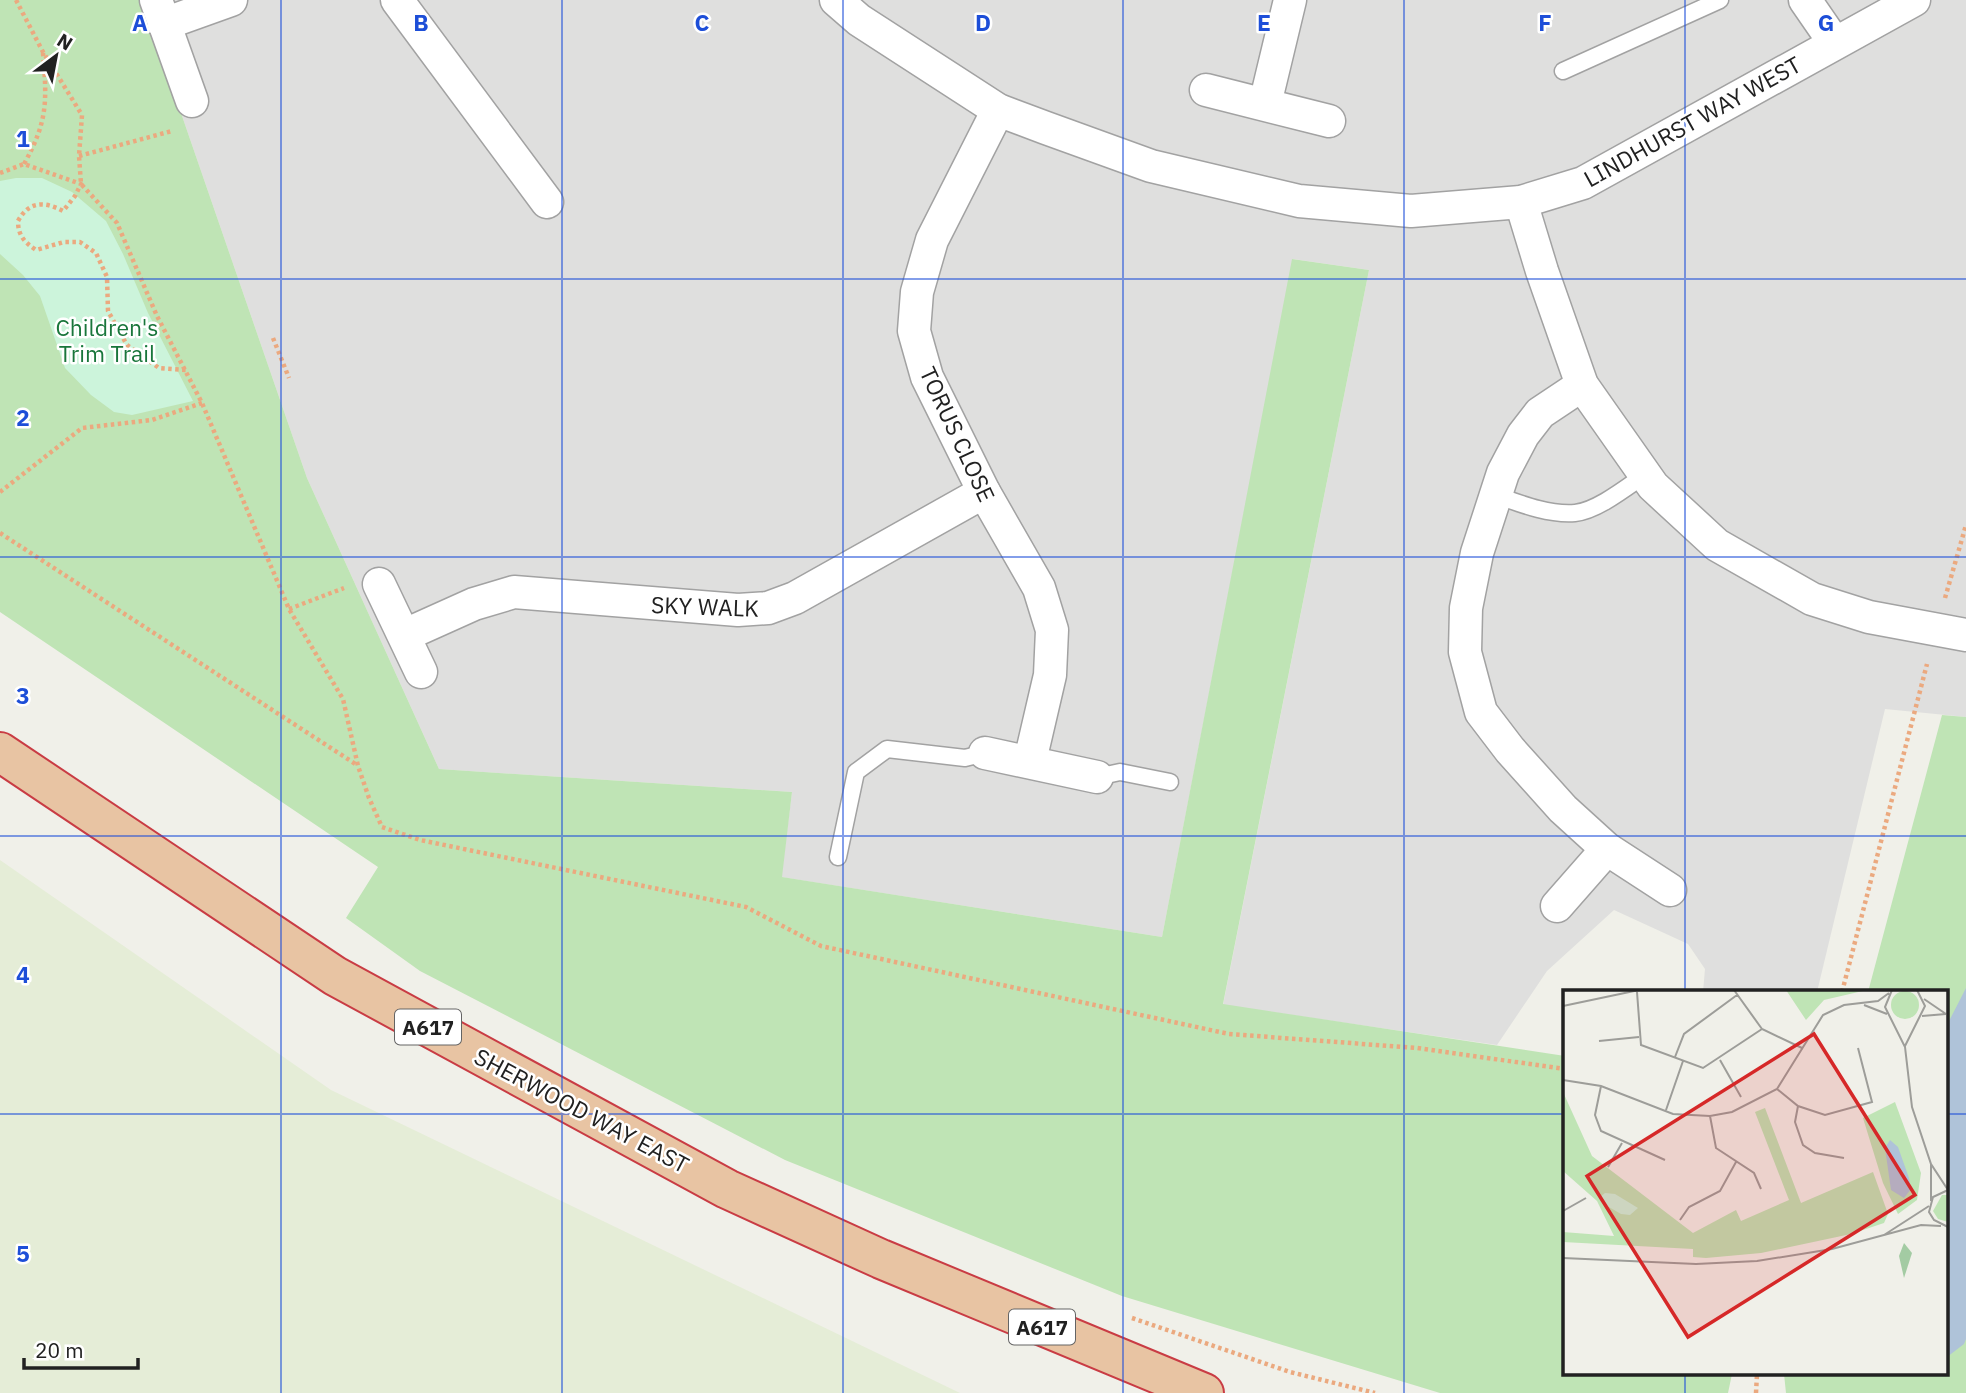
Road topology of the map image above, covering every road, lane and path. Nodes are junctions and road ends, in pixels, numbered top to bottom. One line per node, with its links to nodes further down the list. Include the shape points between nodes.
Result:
1 (16, 0): 11 (path)
2 (232, 0): 9 (street)
3 (397, 0): 22 (street)
4 (836, 0): 15 (street, LINDHURST WAY WEST, via 859,20)
5 (1290, 0): 14 (street)
6 (1720, 0): 12 (lane)
7 (1805, 0): 10 (street)
8 (1914, 0): 10 (street, LINDHURST WAY WEST)
9 (160, 12): 16 (street)
10 (1834, 42): 23 (street, LINDHURST WAY WEST, via 1583,183)
11 (43, 52): 18 (path, via 82,115); 19 (path, via 47,98 38,138)
12 (1563, 71)
13 (1206, 90): 14 (street)
14 (1265, 104): 17 (street)
15 (998, 110): 23 (street, LINDHURST WAY WEST, via 1151,166 1299,201 1411,211); 31 (street, TORUS CLOSE, via 932,240 917,292 915,331 927,377)
16 (188, 114): 18 (path)
17 (1329, 121)
18 (79, 156): 21 (path)
19 (24, 164): 20 (path); 21 (path)
20 (0, 173)
21 (81, 184): 25 (path, via 117,223); 25 (path, via 63,211 41,203 31,205 18,221 18,231 36,250 80,242 96,253 107,277 108,311 127,345 159,368)
22 (547, 202)
23 (1521, 202): 27 (street)
24 (273, 338): 26 (path)
25 (186, 370): 28 (path)
26 (289, 378)
27 (1582, 385): 29 (street); 32 (street, via 1540,413 1523,435)
28 (202, 403): 30 (path, via 152,420 82,428); 36 (path)
29 (1646, 474): 32 (lane, via 1602,503 1576,513 1537,510); 37 (street, via 1653,486 1717,545 1812,599 1869,617)
30 (0, 492)
31 (984, 492): 38 (street, SKY WALK, via 795,598 768,608 738,610 514,592 474,604); 42 (street, TORUS CLOSE, via 1039,588 1052,630 1050,675)
32 (1496, 495): 46 (street, via 1466,608 1465,652 1481,712 1554,799)
33 (1966, 525): 37 (path)
34 (0, 533): 43 (path)
35 (365, 585): 36 (path); 38 (street)
36 (289, 608): 43 (path, via 343,699)
37 (1951, 632): 50 (path)
38 (405, 635): 39 (street)
39 (421, 671)
40 (0, 752): 53 (highway, SHERWOOD WAY EAST / A617, via 335,976 715,1182 881,1259)
41 (985, 753): 42 (street); 47 (lane, via 965,758 887,749 856,772)
42 (1030, 761): 44 (street)
43 (358, 766): 51 (path, via 382,827 421,840 746,907 821,946 1229,1034 1417,1048)
44 (1097, 777): 45 (lane, via 1119,772)
45 (1170, 782)
46 (1607, 849): 48 (street); 49 (street)
47 (838, 857)
48 (1670, 890)
49 (1557, 906)
50 (1843, 990)
51 (1563, 1069)
52 (1128, 1317): 54 (path, via 1290,1372)
53 (1204, 1393)
54 (1375, 1393)

